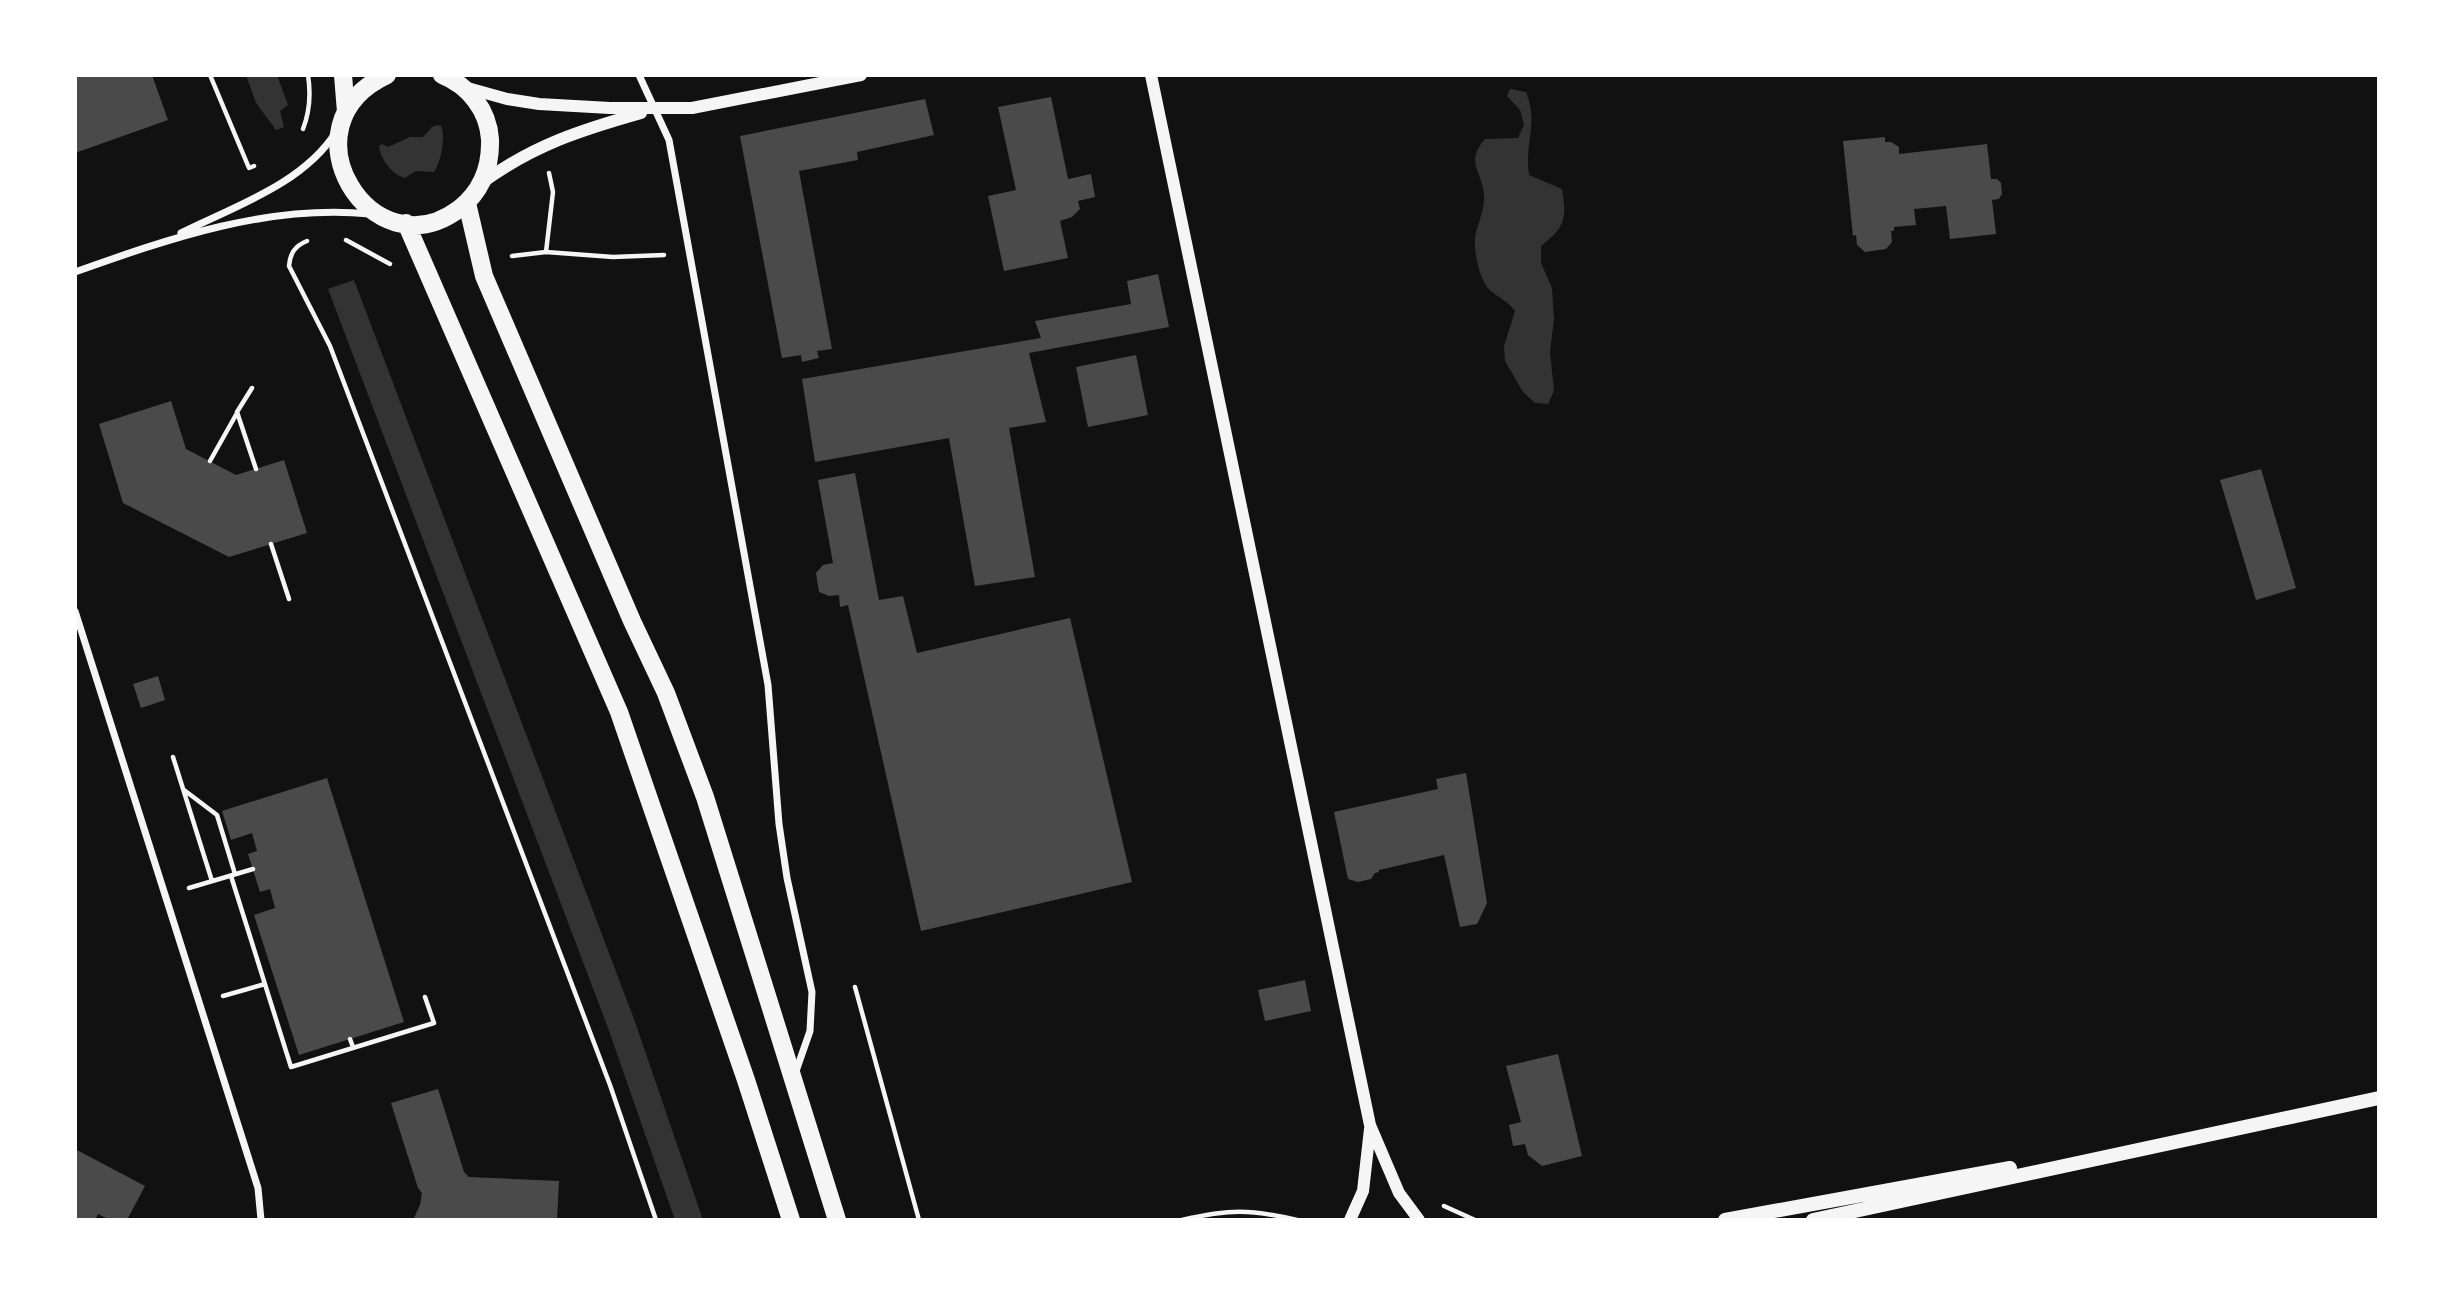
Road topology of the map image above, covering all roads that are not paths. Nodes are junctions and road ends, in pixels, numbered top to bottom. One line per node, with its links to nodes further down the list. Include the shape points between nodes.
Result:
1 (343, 75): 9 (main road)
2 (387, 75): 9 (main road, via 357,96)
3 (442, 75): 7 (main road)
4 (639, 75): 8 (street)
5 (861, 75): 8 (street, via 711,105)
6 (1152, 75): 20 (street)
7 (462, 86): 8 (street, via 539,104); 10 (main road, via 478,103 489,128 491,155)
8 (655, 109): 10 (street, via 544,144); 17 (street, via 669,140 768,685 786,878 812,992 810,1031)
9 (345, 116): 12 (main road, via 338,153 343,173 355,195); 14 (street, via 325,149 293,177)
10 (483, 181): 11 (main road)
11 (467, 203): 13 (main road, via 436,220); 17 (main road, via 484,276 666,693 705,797)
12 (379, 215): 13 (main road); 14 (street, via 306,212)
13 (406, 223): 22 (main road, via 619,712)
14 (168, 239): 15 (street)
15 (75, 272)
16 (75, 611): 21 (street, via 257,1188)
17 (793, 1079): 23 (main road)
18 (2379, 1098): 19 (main road)
19 (2290, 1116): 26 (main road); 27 (main road)
20 (1370, 1125): 24 (street, via 1366,1178); 25 (street, via 1399,1193)
21 (261, 1220)
22 (791, 1220)
23 (837, 1220)
24 (1350, 1220)
25 (1419, 1220)
26 (1725, 1220)
27 (1813, 1220)

